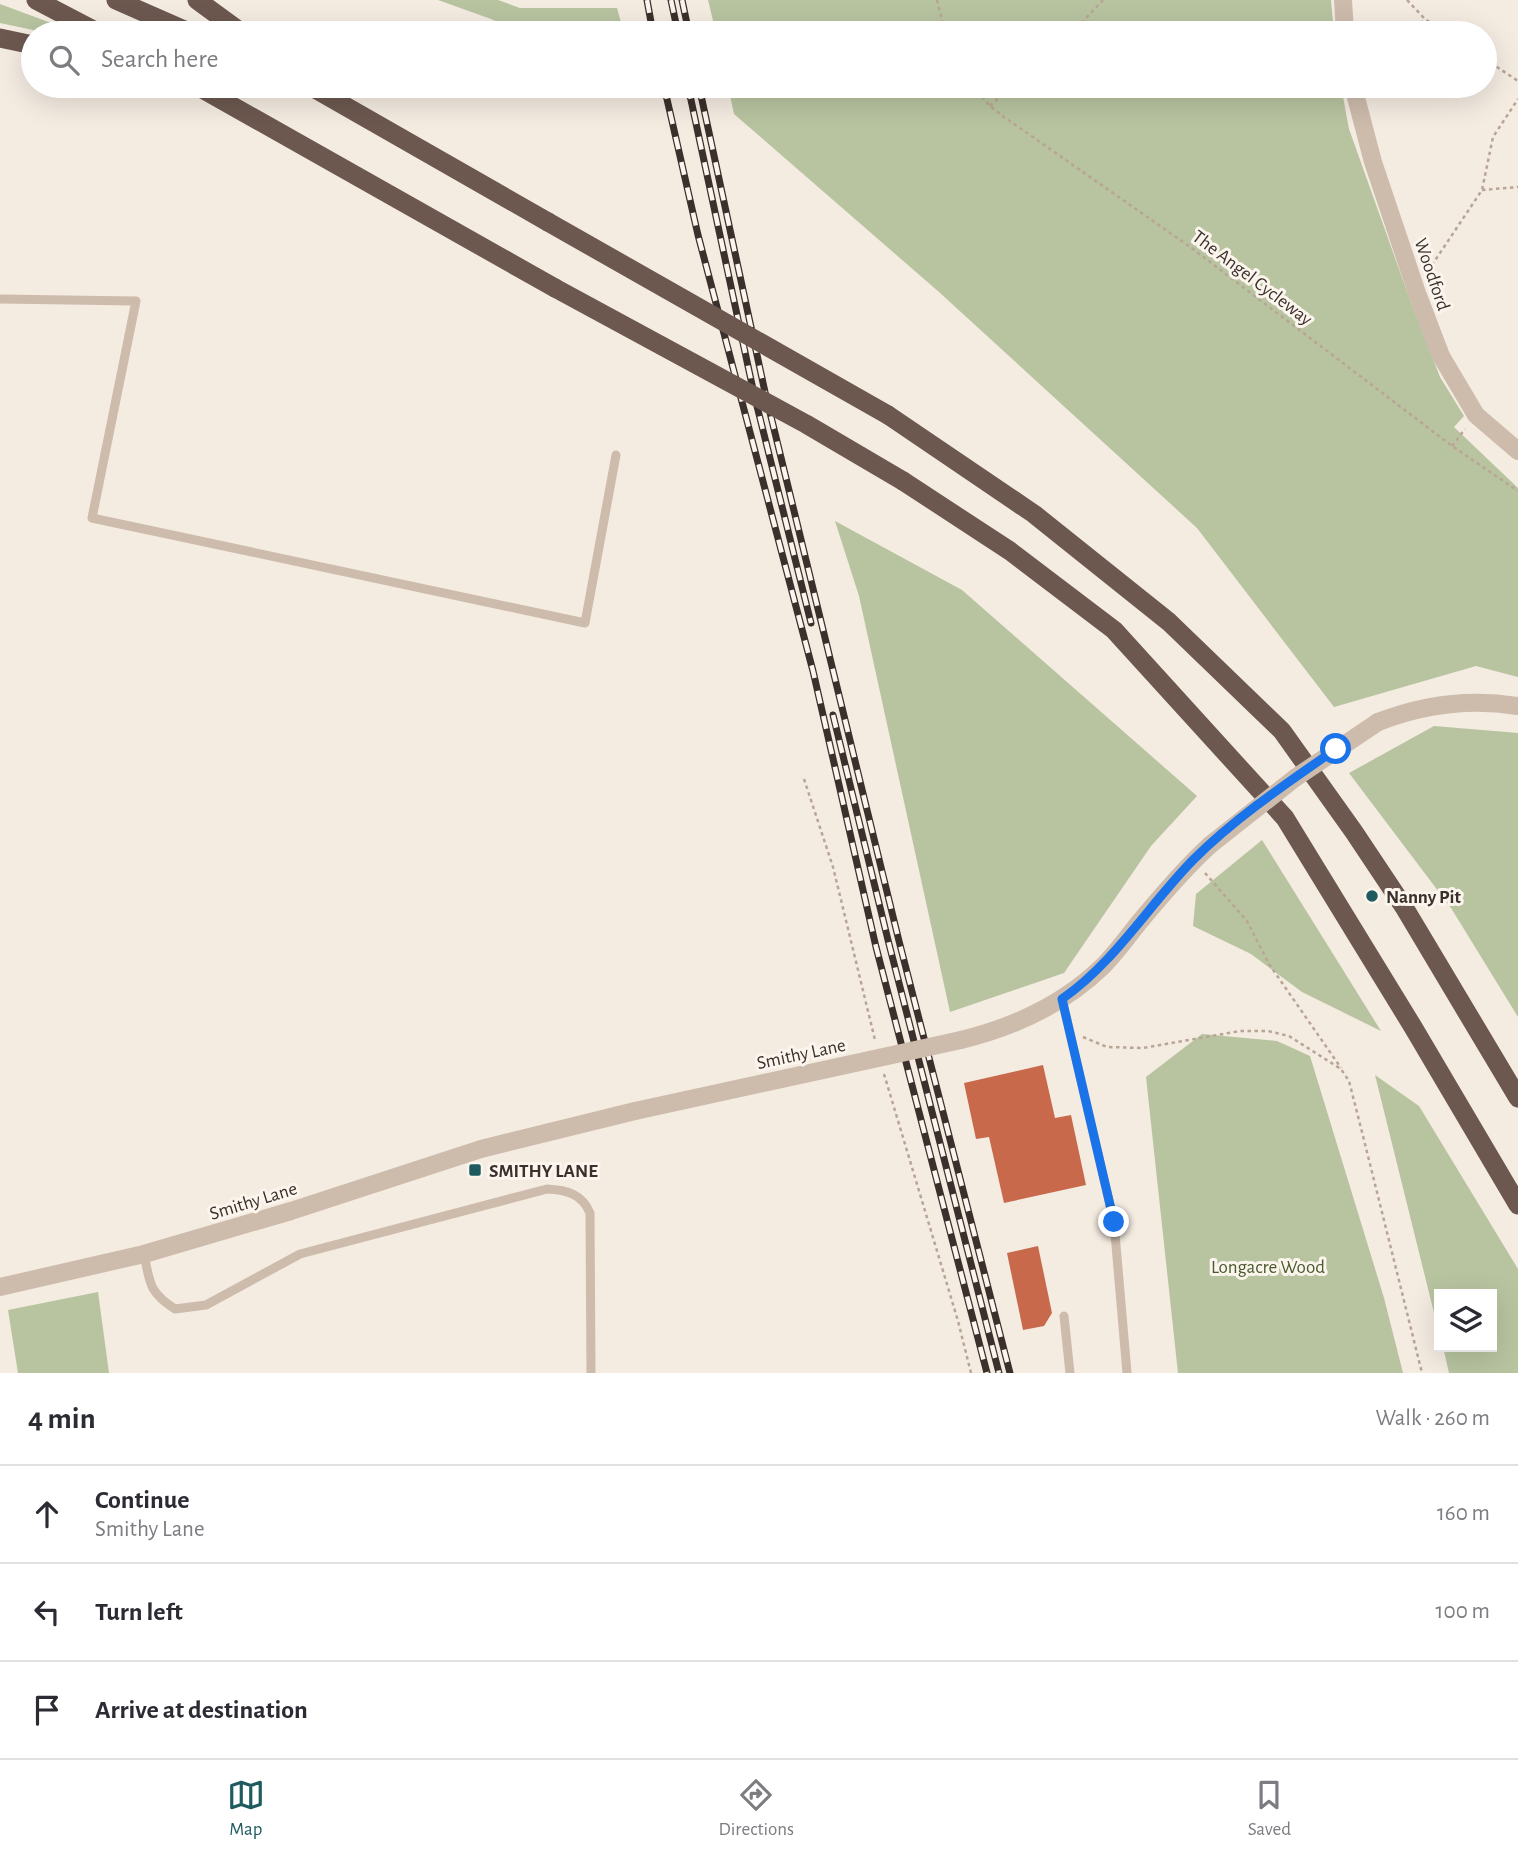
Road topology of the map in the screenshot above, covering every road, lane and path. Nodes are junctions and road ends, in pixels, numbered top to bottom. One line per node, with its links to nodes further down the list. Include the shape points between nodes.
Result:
1 (36, 0): 9 (highway)
2 (116, 0): 10 (highway)
3 (197, 0): 11 (highway)
4 (937, 0): 12 (path)
5 (1103, 0): 13 (path)
6 (1343, 0): 14 (street)
7 (1407, 0): 8 (path)
8 (1425, 19): 15 (path)
9 (76, 21)
10 (164, 21)
11 (226, 21)
12 (942, 21)
13 (1083, 21)
14 (1344, 21)
15 (1428, 21)
16 (0, 37): 17 (highway)
17 (21, 42)
18 (1497, 68): 19 (path)
19 (1518, 81)
20 (218, 98): 45 (highway, bridge, via 903,481 1010,551 1114,631 1285,818)
21 (332, 98): 44 (highway, bridge, via 888,415 1034,514 1159,614 1282,731 1404,907)
22 (983, 98): 26 (path, The Angel Cycleway)
23 (999, 98): 26 (path)
24 (1356, 98): 29 (street, Woodford)
25 (1518, 99): 28 (path, via 1493,137)
26 (990, 106): 32 (path, The Angel Cycleway, via 1189,246)
27 (1518, 187): 28 (path)
28 (1482, 190): 29 (path)
29 (1416, 289): 31 (street, Woodford, via 1441,356)
30 (0, 299): 34 (lane, via 136,301 92,518 585,623)
31 (1476, 415): 32 (path); 33 (street, Woodford)
32 (1452, 446): 35 (path, The Angel Cycleway)
33 (1518, 451)
34 (616, 455)
35 (1518, 491)
36 (1518, 706): 38 (street, Smithy Lane, bridge, via 1439,704 1378,722 1295,778)
37 (804, 779): 41 (path, via 834,867)
38 (1193, 860): 39 (street, Smithy Lane, via 1105,964); 42 (path, via 1247,920 1269,964)
39 (1062, 999): 40 (lane); 46 (street, Smithy Lane, bridge, via 1012,1025 961,1040 481,1149)
40 (1070, 1032): 42 (path, via 1107,1047 1143,1048 1240,1031 1268,1031 1289,1036); 52 (lane, via 1114,1222)
41 (878, 1050)
42 (1341, 1069): 53 (path, via 1349,1081)
43 (885, 1074): 50 (path)
44 (1518, 1098)
45 (1518, 1205)
46 (144, 1254): 47 (street, Smithy Lane); 49 (lane, via 150,1286 157,1297 175,1309 206,1305 300,1254 547,1189 563,1190 575,1194 590,1213)
47 (0, 1287)
48 (1064, 1316): 51 (lane)
49 (591, 1373)
50 (971, 1373)
51 (1070, 1373)
52 (1127, 1373)
53 (1422, 1373)

